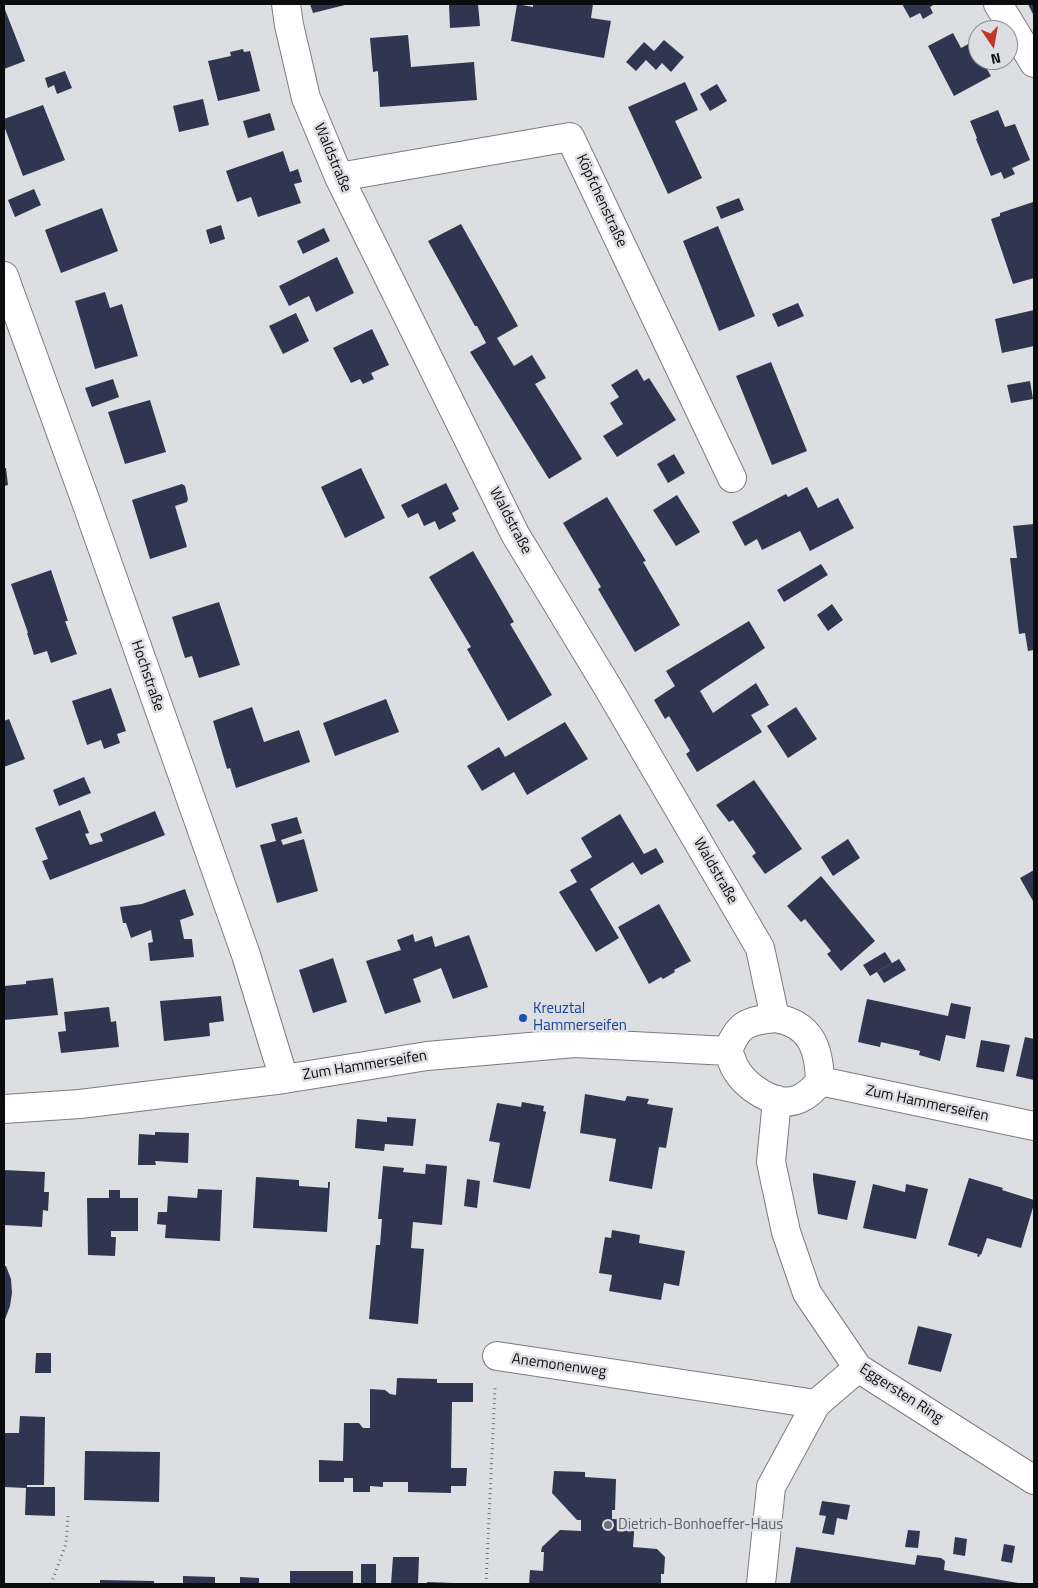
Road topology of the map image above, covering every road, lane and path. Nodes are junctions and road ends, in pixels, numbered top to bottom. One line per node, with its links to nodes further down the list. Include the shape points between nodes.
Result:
1 (286, 4): 4 (street, Waldstraße, via 306,98)
2 (998, 4): 3 (street)
3 (1034, 63)
4 (339, 177): 6 (street, Köpfchenstraße, via 570,137); 7 (street, Waldstraße, via 515,534 760,948)
5 (4, 276): 9 (street, Hochstraße, via 246,955)
6 (732, 478)
7 (775, 1018): 8 (street, via 757,1020 740,1028); 10 (street, via 789,1021 807,1034 815,1046 820,1064)
8 (728, 1051): 9 (street, Zum Hammerseifen, via 576,1043 427,1056); 11 (street, via 734,1067 746,1082)
9 (284, 1079): 12 (street, Zum Hammerseifen, via 80,1104)
10 (820, 1081): 11 (street, via 799,1099); 13 (street, Zum Hammerseifen)
11 (777, 1100): 15 (street, Eggersten Ring, via 771,1162 786,1232 807,1293)
12 (4, 1109)
13 (1034, 1126)
14 (497, 1356): 16 (street, Anemonenweg); 20 (path, Anemonenweg)
15 (858, 1368): 16 (street); 17 (street, Eggersten Ring)
16 (816, 1404): 21 (street, via 770,1487)
17 (1034, 1480)
18 (68, 1516): 19 (path, via 66,1544)
19 (51, 1584)
20 (486, 1584)
21 (760, 1584)

